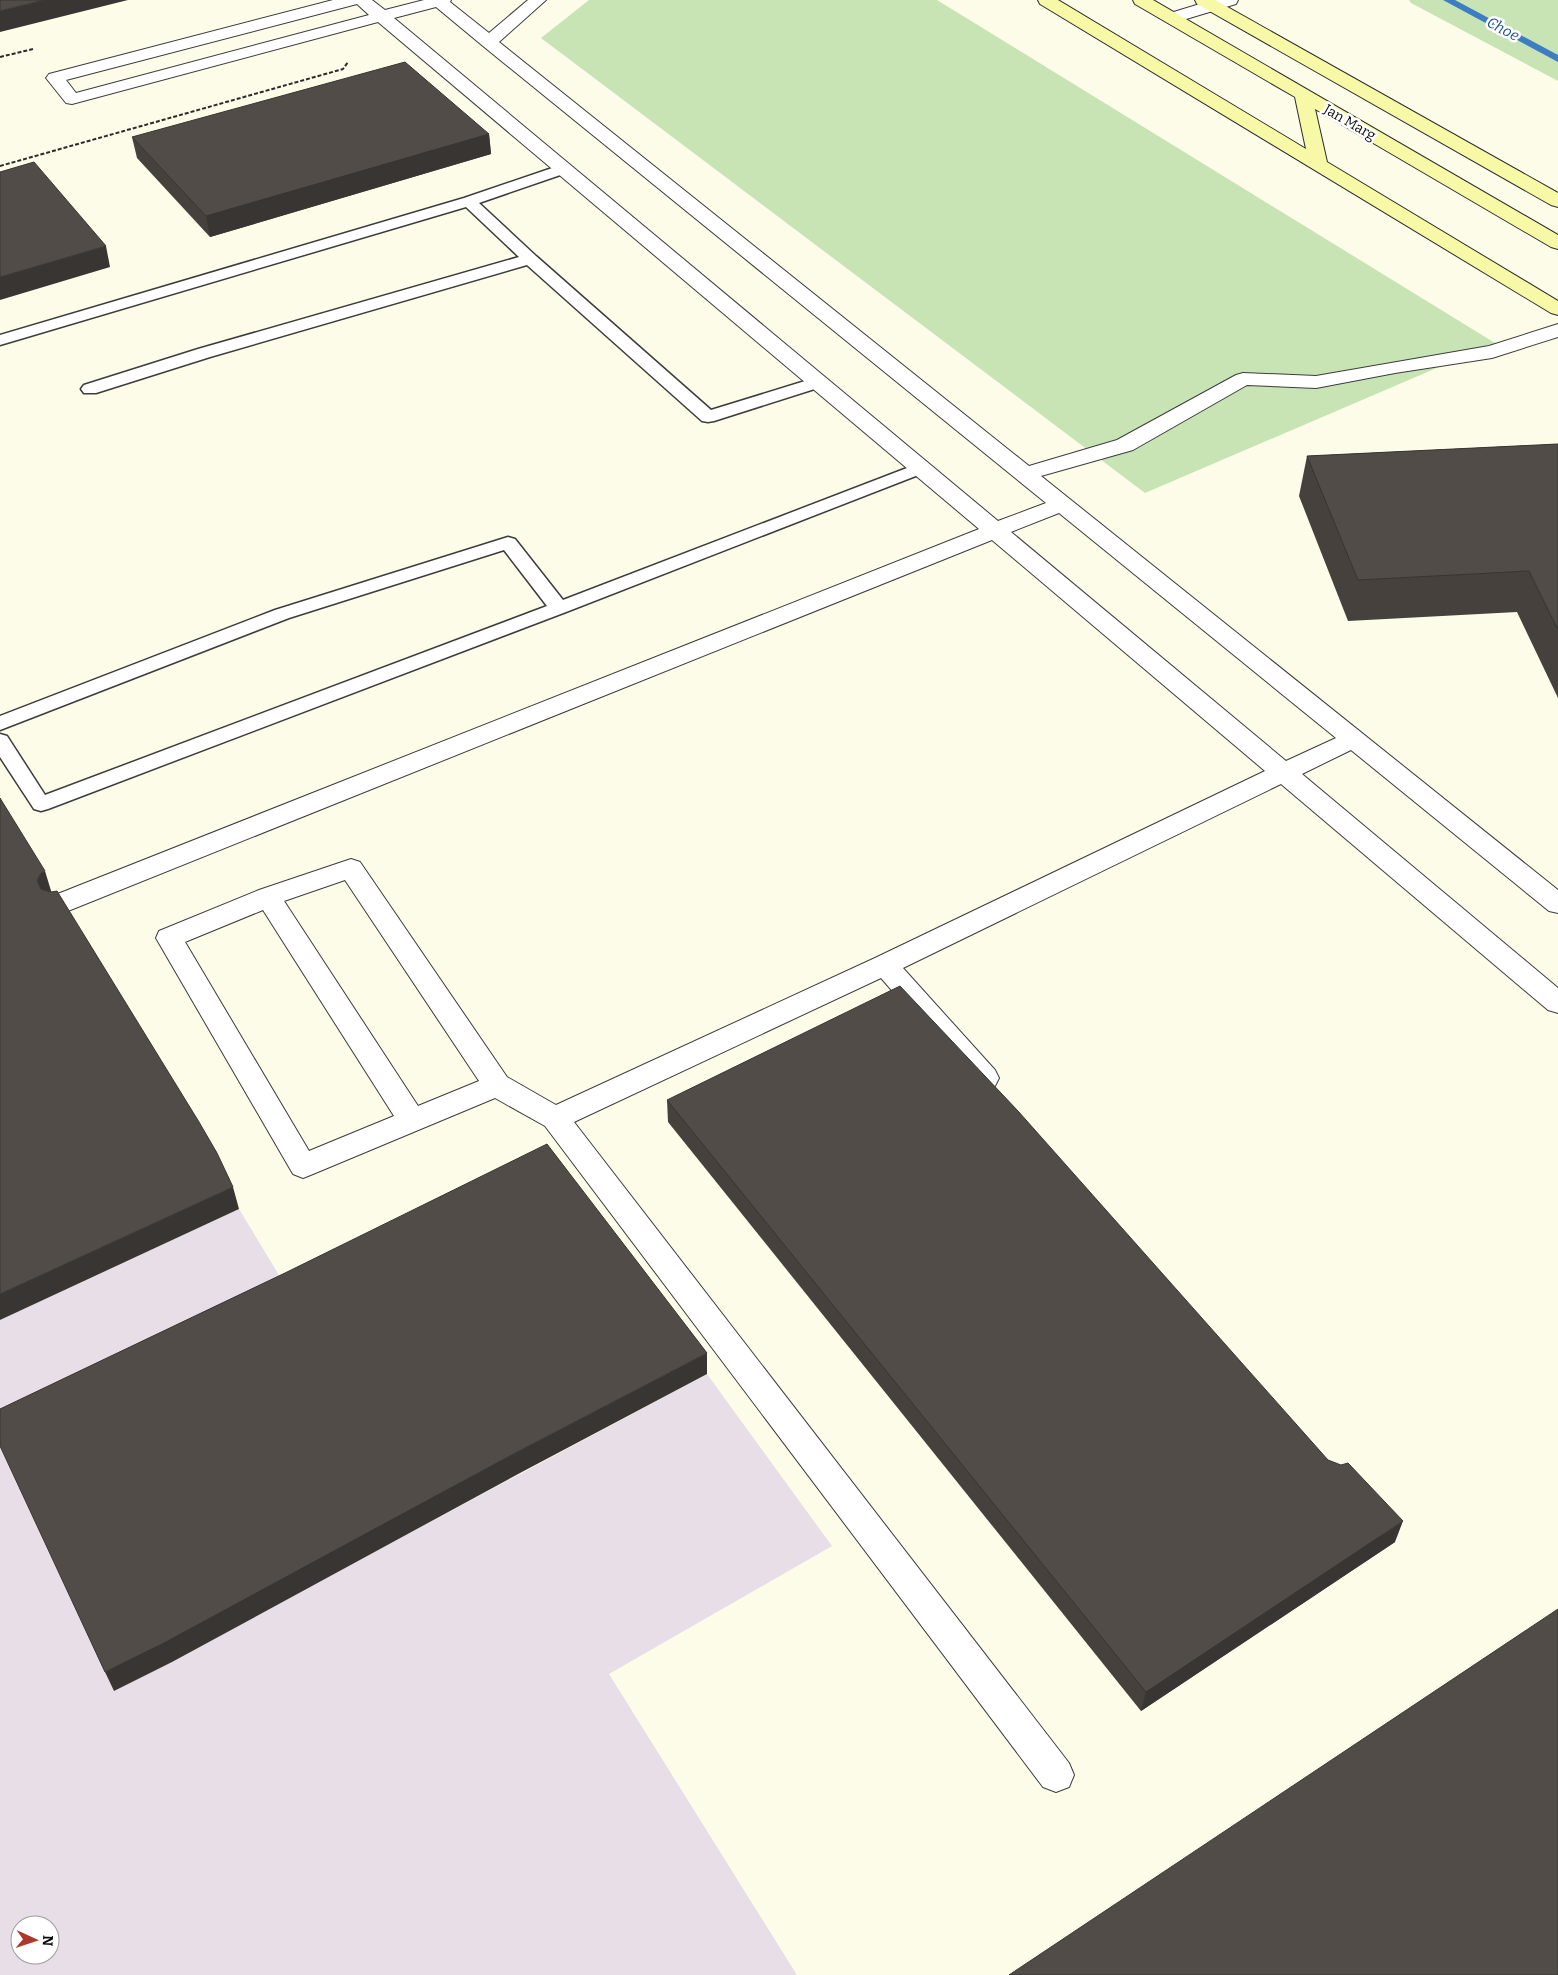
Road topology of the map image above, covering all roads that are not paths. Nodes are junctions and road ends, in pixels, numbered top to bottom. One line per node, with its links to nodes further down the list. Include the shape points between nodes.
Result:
1 (352, 0): 9 (street, via 55,78 72,99)
2 (362, 0): 9 (street)
3 (440, 0): 9 (street); 11 (street)
4 (538, 0): 11 (street)
5 (1046, 0): 13 (main road)
6 (1141, 0): 10 (main road, Jan Marg)
7 (1230, 0): 8 (street)
8 (1208, 3): 10 (street); 16 (main road)
9 (382, 16): 14 (street)
10 (1173, 18): 12 (main road, Jan Marg)
11 (489, 42): 25 (street)
12 (1302, 94): 13 (main road); 17 (main road, Jan Marg)
13 (1318, 164): 19 (main road)
14 (564, 169): 15 (lane); 22 (street)
15 (469, 201): 18 (lane); 21 (lane)
16 (1558, 201)
17 (1558, 243)
18 (530, 259): 22 (lane, via 708,417); 23 (lane)
19 (1558, 309)
20 (1558, 330): 25 (street, via 1492,352 1316,382 1243,379 1125,445)
21 (0, 340)
22 (818, 382): 24 (street)
23 (90, 389)
24 (920, 468): 27 (street); 28 (lane)
25 (1025, 474): 26 (street)
26 (1062, 504): 27 (street); 30 (street)
27 (994, 531): 32 (street); 34 (street)
28 (559, 608): 29 (lane, via 508,543 282,614); 31 (lane, via 41,804)
29 (0, 723)
30 (1354, 740): 32 (street); 35 (street)
31 (0, 741)
32 (1283, 773): 36 (street); 37 (street)
33 (268, 897): 38 (street, via 351,868); 41 (street); 41 (street, via 168,938 303,1166)
34 (59, 904)
35 (1558, 904)
36 (885, 965): 39 (street); 40 (street)
37 (1558, 1003)
38 (497, 1085): 40 (street); 41 (street)
39 (1004, 1099)
40 (555, 1118): 42 (street)
41 (412, 1120)
42 (1056, 1775)

